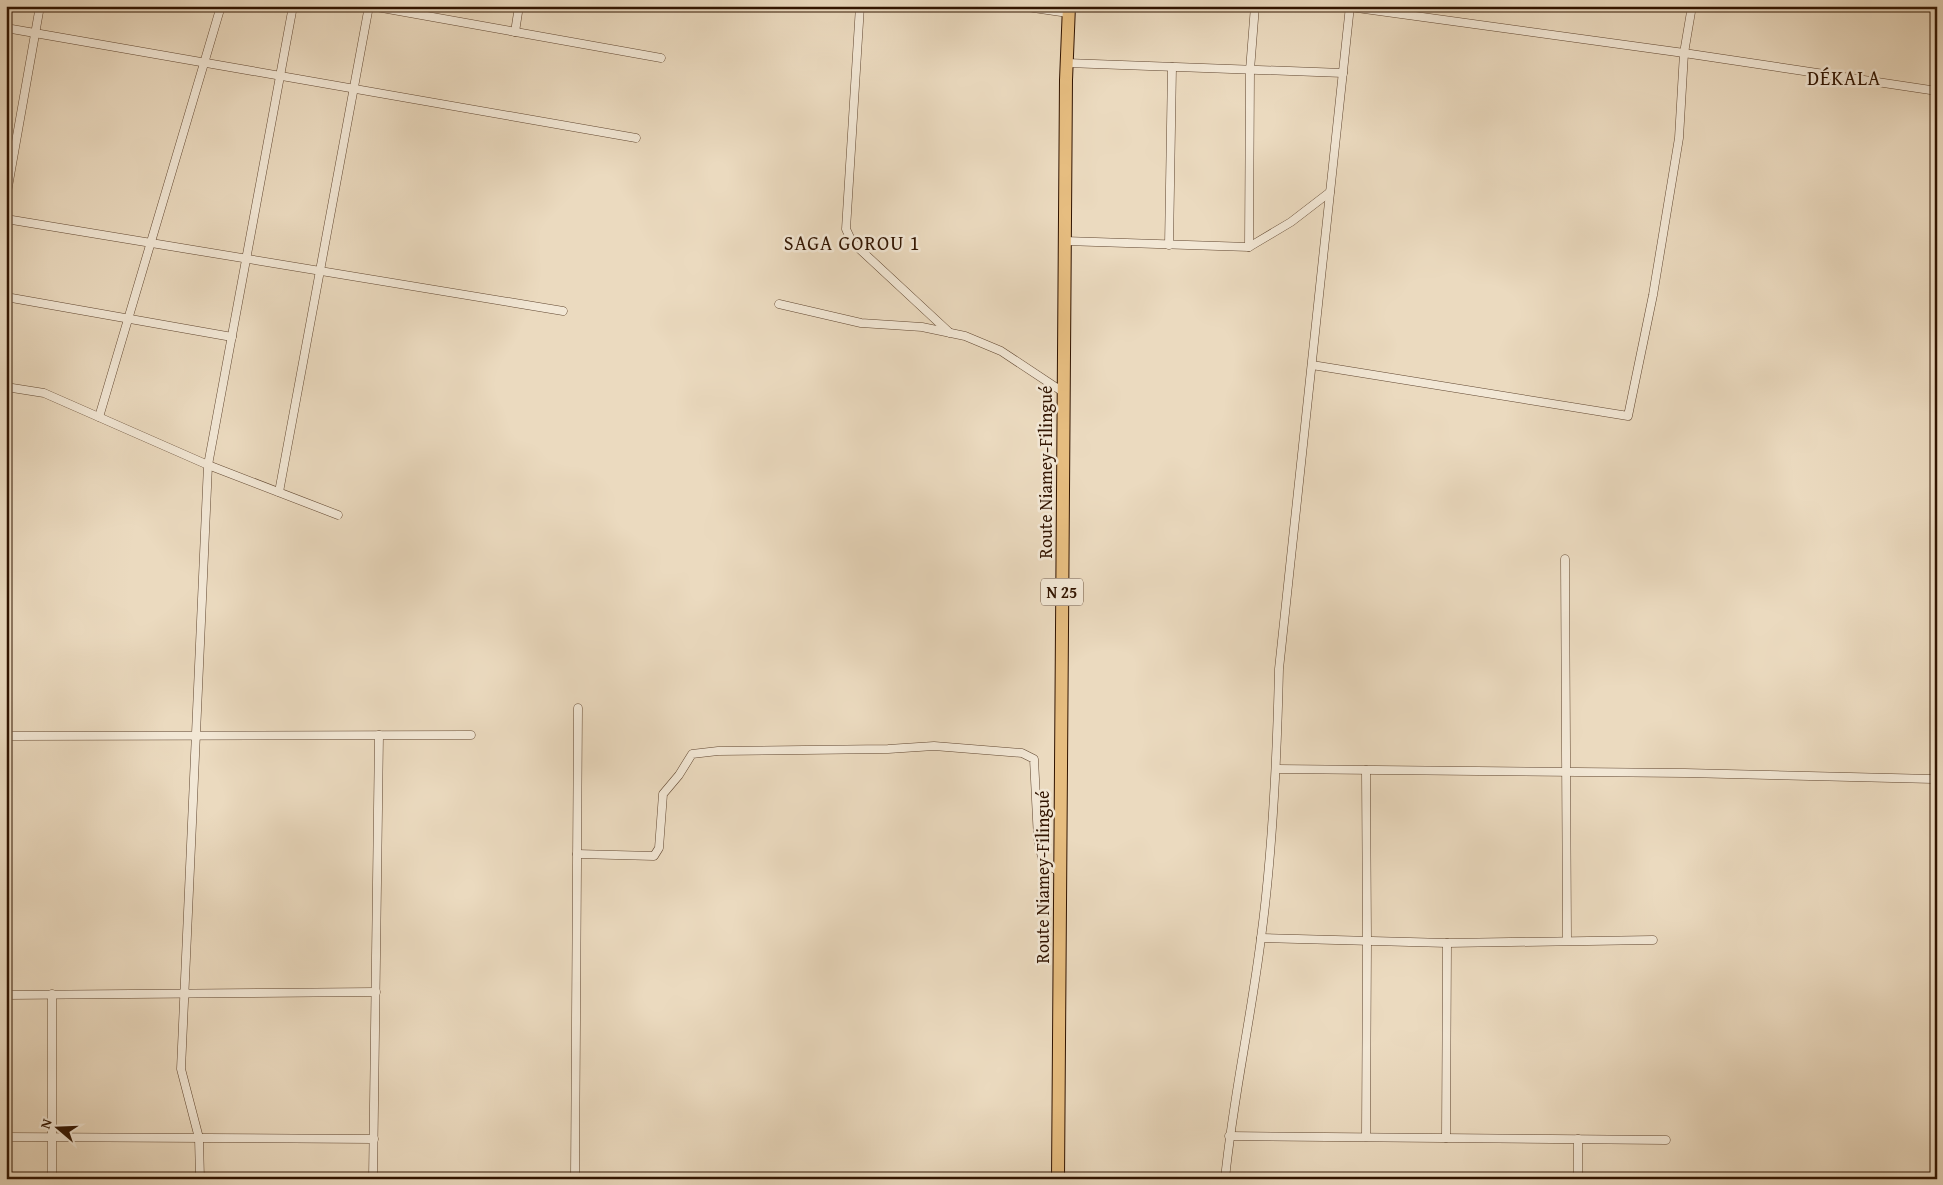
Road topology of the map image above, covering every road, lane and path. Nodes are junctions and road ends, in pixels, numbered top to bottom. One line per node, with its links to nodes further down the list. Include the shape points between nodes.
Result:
1 (40, 6): 14 (street)
2 (221, 6): 17 (street)
3 (293, 6): 22 (street)
4 (370, 6): 13 (street); 23 (street)
5 (519, 6): 13 (street)
6 (860, 6): 39 (street, via 846,229 852,242)
7 (1020, 6): 11 (street)
8 (1255, 6): 20 (street)
9 (1350, 6): 15 (street); 21 (street)
10 (1692, 6): 15 (street)
11 (1069, 10): 18 (main road, Route Niamey-Filingué / N 25)
12 (6, 28): 14 (street)
13 (515, 32): 16 (street)
14 (35, 33): 17 (street); 27 (street)
15 (1684, 53): 24 (street); 41 (street, via 1679,138 1653,295 1628,416)
16 (660, 58)
17 (204, 63): 22 (street); 30 (street)
18 (1067, 63): 19 (street); 29 (main road, Route Niamey-Filingué / N 25)
19 (1172, 67): 20 (street); 31 (street)
20 (1250, 70): 21 (street); 32 (street)
21 (1343, 73): 26 (street)
22 (280, 76): 23 (street); 33 (street)
23 (354, 89): 25 (street); 34 (street)
24 (1937, 91)
25 (636, 138)
26 (1330, 192): 32 (street, via 1291,222); 41 (street)
27 (6, 198)
28 (6, 219): 30 (street)
29 (1065, 241): 31 (street); 43 (main road, Route Niamey-Filingué / N 25)
30 (151, 243): 33 (street); 38 (street)
31 (1169, 245): 32 (street)
32 (1249, 247)
33 (246, 258): 34 (street); 40 (street)
34 (320, 271): 37 (street); 46 (street)
35 (6, 297): 38 (street)
36 (778, 304): 39 (street, via 861,323 922,327)
37 (563, 311)
38 (128, 319): 40 (street); 44 (street)
39 (950, 333): 43 (street, via 1000,351)
40 (232, 337): 45 (street)
41 (1312, 365): 54 (street, via 1279,669)
42 (6, 386): 44 (street, via 44,393)
43 (1064, 392): 59 (main road, Route Niamey-Filingué / N 25)
44 (99, 417): 45 (street)
45 (208, 465): 46 (street); 53 (street)
46 (279, 492): 47 (street)
47 (338, 515)
48 (1565, 559): 56 (street)
49 (578, 708): 58 (street)
50 (379, 735): 51 (street); 53 (street); 65 (street)
51 (470, 735)
52 (6, 736): 53 (street)
53 (196, 736): 66 (street)
54 (1277, 769): 55 (street); 60 (street)
55 (1366, 770): 56 (street); 63 (street)
56 (1567, 772): 57 (street); 61 (street)
57 (1933, 779)
58 (577, 854): 59 (street, via 654,856 659,848 663,794 692,754 934,746 1022,753 1034,759 1038,839 1043,862); 81 (street)
59 (1060, 872): 82 (main road, Route Niamey-Filingué / N 25)
60 (1261, 938): 63 (street); 69 (street)
61 (1567, 940): 62 (street); 64 (street)
62 (1653, 940)
63 (1367, 941): 64 (street); 72 (street)
64 (1448, 943): 74 (street)
65 (376, 992): 66 (street); 75 (street)
66 (185, 993): 67 (street); 73 (street, via 181,1069)
67 (52, 994): 68 (street); 71 (street)
68 (6, 995)
69 (1229, 1136): 72 (street); 83 (street)
70 (6, 1137): 71 (street)
71 (52, 1137): 73 (street); 78 (street)
72 (1366, 1137): 74 (street)
73 (199, 1138): 75 (street); 79 (street)
74 (1446, 1138): 76 (street)
75 (374, 1139): 80 (street)
76 (1578, 1139): 77 (street); 84 (street)
77 (1666, 1140)
78 (52, 1179)
79 (200, 1179)
80 (373, 1179)
81 (576, 1179)
82 (1058, 1179)
83 (1225, 1179)
84 (1578, 1179)

